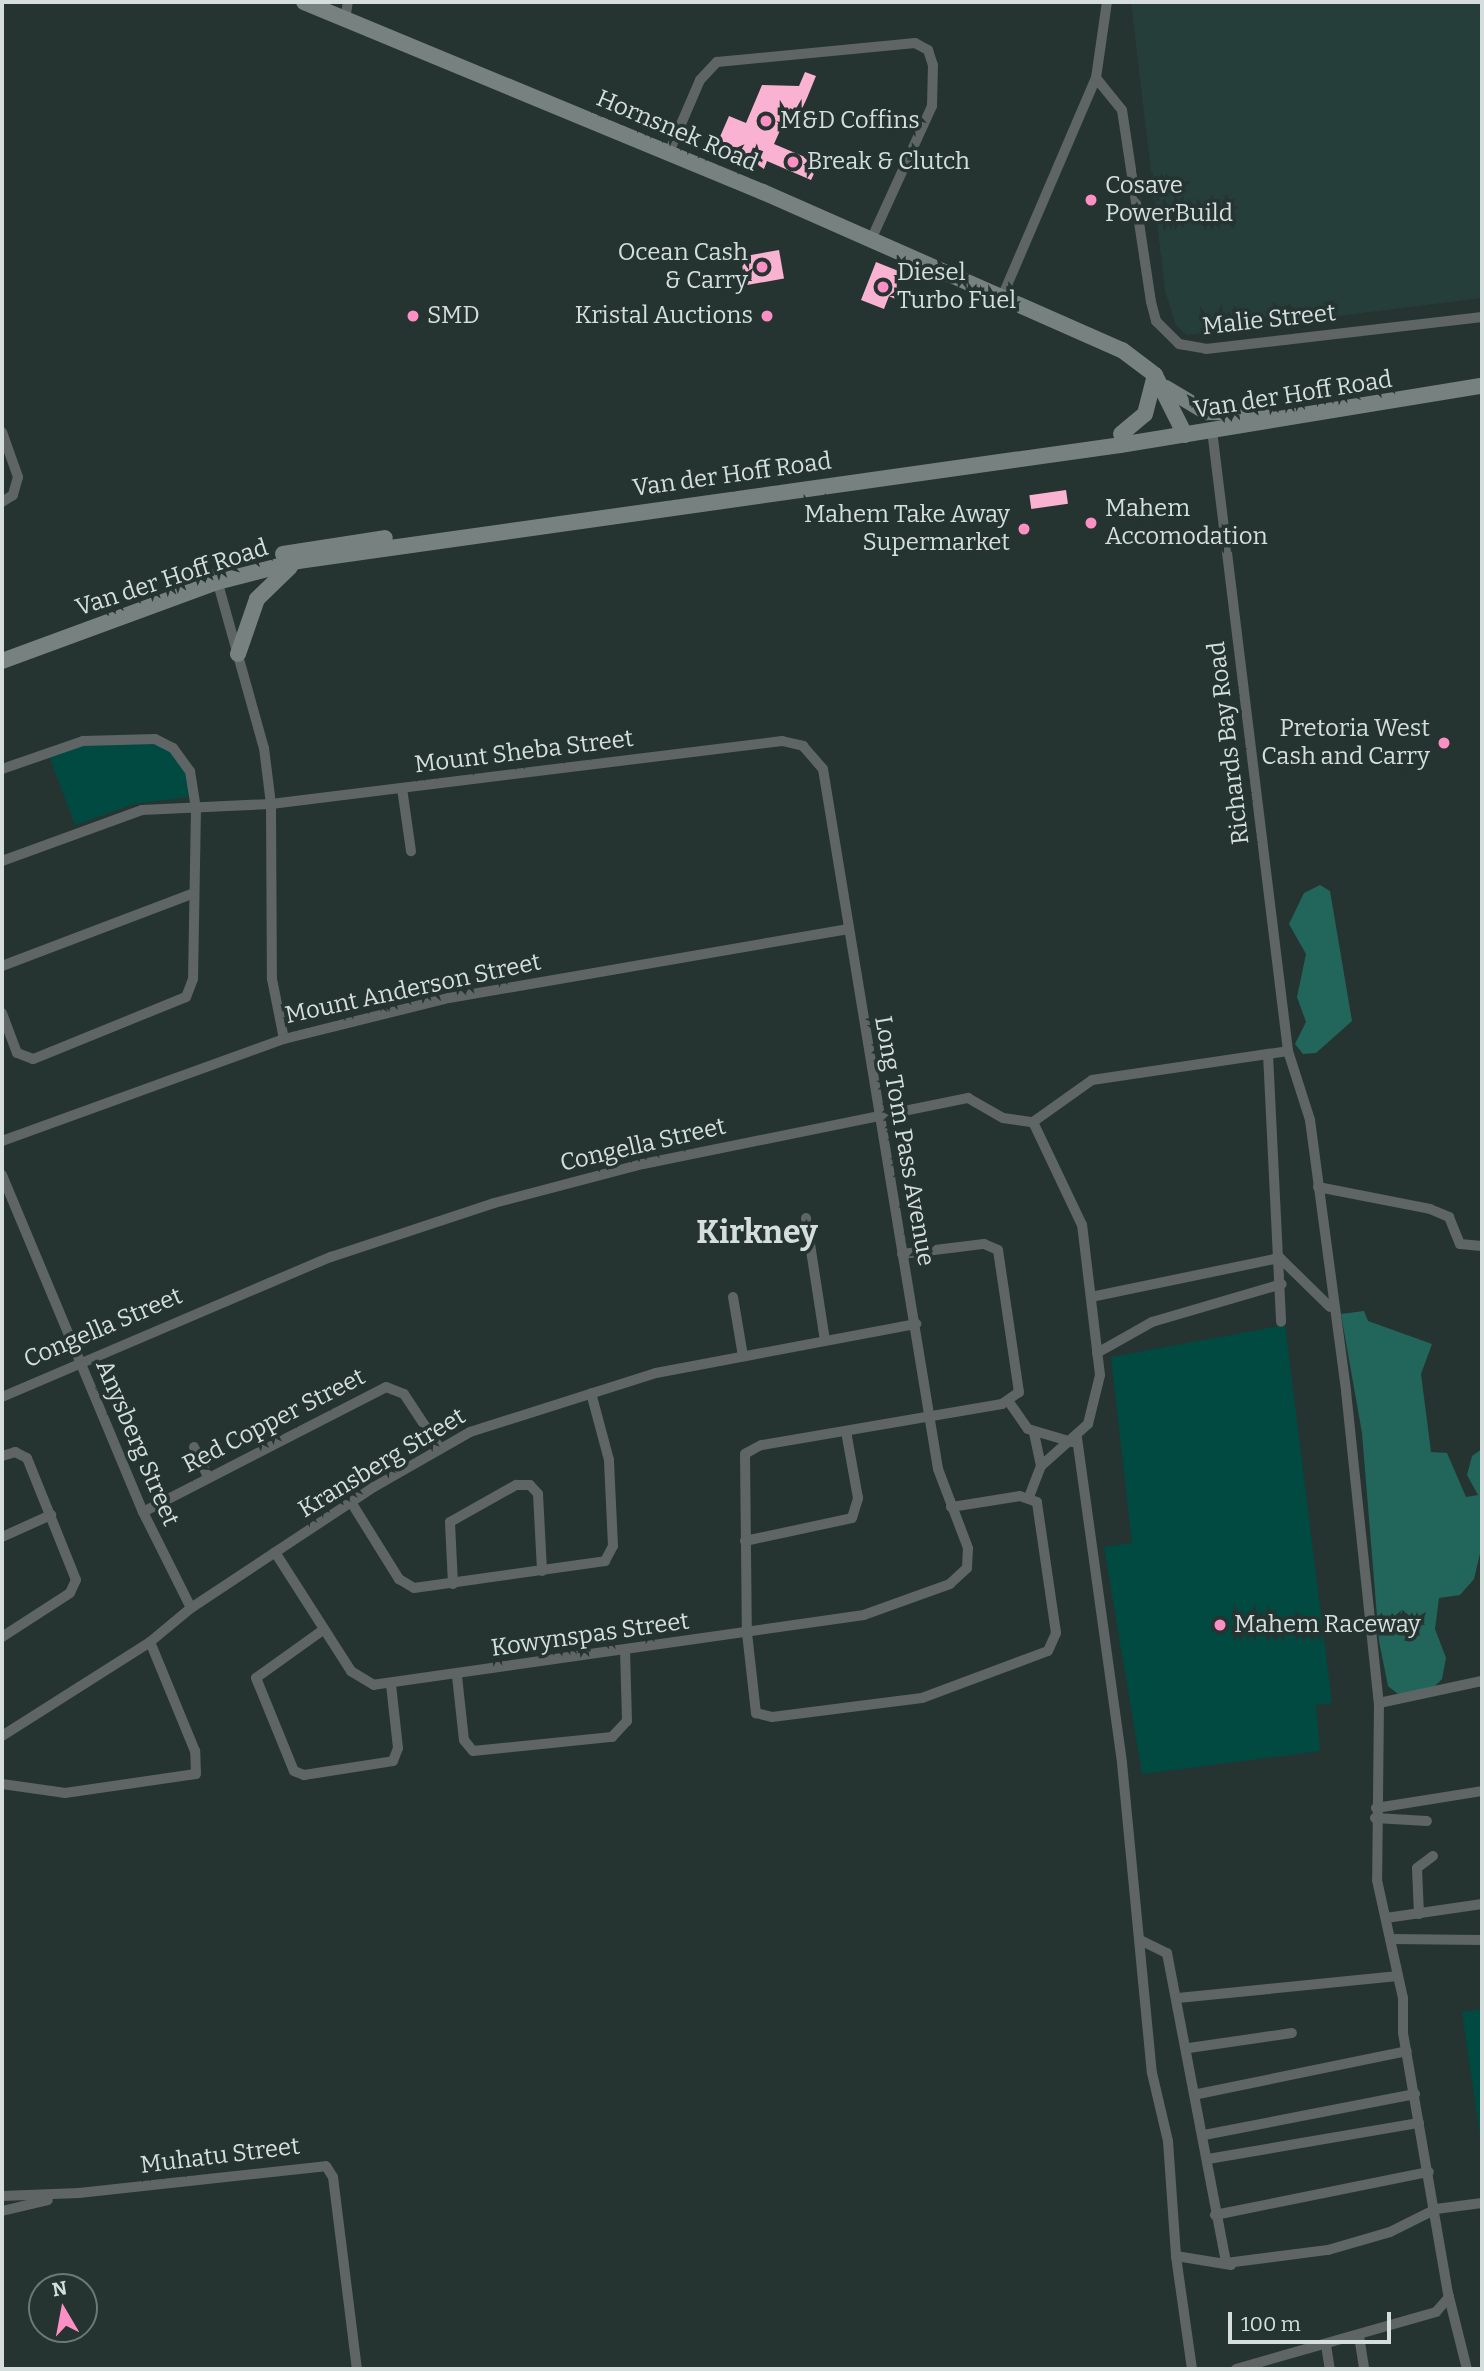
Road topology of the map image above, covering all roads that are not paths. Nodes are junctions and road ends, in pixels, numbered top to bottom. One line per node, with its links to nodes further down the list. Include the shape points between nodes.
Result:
1 (304, 2): 4 (main road, Hornsnek Road)
2 (348, 2): 4 (street)
3 (1107, 2): 5 (street)
4 (345, 20): 6 (main road, Hornsnek Road)
5 (1096, 78): 8 (street); 9 (street, Malie Street, via 1122,110 1151,302 1156,321 1179,344 1206,349)
6 (669, 152): 7 (main road, Hornsnek Road); 7 (street, via 700,80 717,62 907,42 923,46 933,65 932,106)
7 (872, 240): 8 (main road, Hornsnek Road)
8 (1002, 297): 10 (main road, Hornsnek Road, via 1122,350)
9 (1482, 317)
10 (1160, 381): 12 (main road, via 1206,412); 13 (main road, Hornsnek Road); 16 (main road, via 1145,414)
11 (1482, 385): 12 (main road, Van der Hoff Road); 14 (main road, Van der Hoff Road)
12 (1265, 413): 13 (main road, Van der Hoff Road)
13 (1183, 429): 14 (main road, Van der Hoff Road); 16 (main road, Van der Hoff Road); 18 (main road, Van der Hoff Road)
14 (1212, 430): 35 (street, Richards Bay Road)
15 (2, 432): 17 (street, via 18,477 13,495)
16 (1121, 434): 19 (main road, Van der Hoff Road, via 344,543)
17 (2, 502)
18 (298, 561): 19 (main road, Van der Hoff Road); 21 (main road, via 257,599)
19 (216, 578): 20 (main road, Van der Hoff Road); 21 (street); 22 (main road, Van der Hoff Road)
20 (2, 653)
21 (238, 654): 26 (street, via 264,748)
22 (2, 661)
23 (782, 741): 25 (street, Mount Sheba Street); 31 (street, Long Tom Pass Avenue, via 803,746 823,769)
24 (2, 769): 27 (street, via 83,741 155,739 173,748 190,771)
25 (402, 788): 26 (street, Mount Sheba Street); 28 (street)
26 (271, 804): 27 (street, Mount Sheba Street); 34 (street, via 272,979)
27 (196, 808): 29 (street, Mount Sheba Street, via 130,813); 30 (street)
28 (411, 851)
29 (2, 861)
30 (194, 893): 32 (street); 33 (street, via 193,979 186,997 175,1005 33,1059 17,1053)
31 (847, 929): 34 (street, Mount Anderson Street, via 463,996); 37 (street, Long Tom Pass Avenue)
32 (2, 966)
33 (2, 1013)
34 (284, 1039): 39 (street, Mount Anderson Street)
35 (1288, 1051): 36 (street); 41 (street, Richards Bay Road, via 1310,1120)
36 (1268, 1054): 38 (street, via 1092,1080); 45 (street)
37 (877, 1118): 38 (street, Congella Street, via 968,1098 1003,1118); 44 (street, Long Tom Pass Avenue); 55 (street, Congella Street, via 643,1164 494,1203 331,1257)
38 (1032, 1122): 48 (street, via 1082,1225)
39 (2, 1141)
40 (2, 1175): 55 (street, Anysberg Street)
41 (1318, 1187): 43 (street, via 1430,1209 1449,1216 1460,1244); 49 (street, Richards Bay Road)
42 (806, 1218): 52 (street)
43 (1482, 1246)
44 (902, 1254): 51 (street, Long Tom Pass Avenue); 60 (street, via 984,1244 1001,1253 1021,1381)
45 (1280, 1258): 46 (street); 48 (street); 49 (street)
46 (1282, 1284): 50 (street); 53 (street, via 1152,1322)
47 (733, 1297): 54 (street)
48 (1091, 1297): 53 (street)
49 (1331, 1308): 90 (street, Richards Bay Road, via 1346,1391)
50 (1281, 1322)
51 (916, 1324): 52 (street, Kransberg Street); 61 (street, Long Tom Pass Avenue)
52 (825, 1341): 54 (street, Kransberg Street)
53 (1097, 1353): 64 (street, via 1099,1390 1088,1424)
54 (743, 1356): 58 (street, Kransberg Street)
55 (79, 1360): 56 (street, Congella Street); 73 (street, Anysberg Street)
56 (15, 1387): 57 (street, Congella Street); 59 (street, Congella Street)
57 (2, 1389)
58 (591, 1393): 66 (street, Kransberg Street, via 470,1432); 79 (street, via 609,1460 611,1555 600,1563)
59 (2, 1396)
60 (1009, 1402): 61 (street); 63 (street)
61 (930, 1416): 62 (street); 72 (street, Long Tom Pass Avenue)
62 (846, 1431): 76 (street, via 748,1450 741,1467); 76 (street, via 858,1498 852,1518)
63 (1034, 1433): 64 (street); 68 (street)
64 (1074, 1440): 68 (street); 101 (street, via 1094,1535)
65 (194, 1447): 69 (street)
66 (439, 1447): 69 (street, Red Copper Street, via 404,1394 386,1387); 71 (street, Kransberg Street)
67 (2, 1456): 74 (street, via 15,1452 27,1458)
68 (1041, 1466): 70 (street)
69 (208, 1477): 73 (street, Red Copper Street)
70 (1029, 1497): 72 (street); 83 (street, via 1042,1513 1056,1633 1043,1655 932,1696 765,1717 751,1706)
71 (351, 1502): 77 (street, Kransberg Street); 80 (street, via 407,1585)
72 (951, 1507): 78 (street, Long Tom Pass Avenue, via 968,1548)
73 (143, 1512): 81 (street, Anysberg Street)
74 (51, 1516): 75 (street); 84 (street, via 75,1586)
75 (2, 1537)
76 (745, 1541): 83 (street)
77 (275, 1552): 81 (street, Kransberg Street); 82 (street, Kowynspas Street)
78 (967, 1568): 83 (street, Kowynspas Street, via 950,1584 887,1610)
79 (542, 1571): 80 (street); 80 (street, via 538,1494 530,1485 516,1485 450,1522)
80 (453, 1584)
81 (191, 1608): 85 (street, Kransberg Street)
82 (323, 1630): 89 (street, Kowynspas Street, via 361,1680); 89 (street, via 256,1678 294,1771 304,1775 393,1760 398,1748)
83 (747, 1633): 86 (street, Kowynspas Street)
84 (2, 1637)
85 (150, 1642): 91 (street, Kransberg Street); 92 (street, via 195,1751 196,1774 65,1793)
86 (625, 1650): 87 (street, Kowynspas Street); 87 (street, via 627,1721 612,1737 473,1751 464,1740)
87 (457, 1676): 89 (street, Kowynspas Street)
88 (1482, 1681): 90 (street)
89 (391, 1685)
90 (1379, 1703): 94 (street, Richards Bay Road)
91 (2, 1736)
92 (2, 1784)
93 (1482, 1791): 94 (street)
94 (1376, 1813): 95 (street); 99 (street, Richards Bay Road, via 1377,1880)
95 (1427, 1821)
96 (1433, 1856): 98 (street, via 1417,1868)
97 (1482, 1904): 98 (street)
98 (1419, 1914): 99 (street)
99 (1386, 1919): 100 (street, Richards Bay Road)
100 (1390, 1939): 102 (street); 103 (street, Richards Bay Road)
101 (1140, 1940): 104 (street, via 1167,1953); 120 (street, via 1152,2073 1169,2155)
102 (1482, 1940)
103 (1398, 1976): 104 (street); 107 (street, Richards Bay Road)
104 (1178, 1998): 106 (street)
105 (1292, 2033): 106 (street)
106 (1189, 2048): 108 (street)
107 (1407, 2051): 108 (street); 109 (street, Richards Bay Road)
108 (1198, 2094): 111 (street)
109 (1415, 2094): 110 (street, Richards Bay Road); 111 (street)
110 (1419, 2123): 112 (street); 113 (street, Richards Bay Road)
111 (1204, 2134): 112 (street)
112 (1208, 2159): 119 (street)
113 (1429, 2172): 117 (street, Richards Bay Road); 119 (street)
114 (79, 2193): 115 (street); 118 (street); 126 (street, Muhatu Street, via 326,2166 333,2177)
115 (2, 2196)
116 (1482, 2203): 117 (street)
117 (1436, 2209): 121 (street, via 1390,2232 1328,2250); 122 (street, Richards Bay Road)
118 (2, 2211)
119 (1215, 2215): 121 (street, via 1226,2263)
120 (1176, 2256): 121 (street); 127 (street)
121 (1231, 2265)
122 (1449, 2297): 123 (street, via 1436,2312); 131 (street, Richards Bay Road)
123 (1359, 2336): 124 (street); 130 (street)
124 (1326, 2345): 125 (street); 129 (street)
125 (1276, 2364): 128 (street)
126 (357, 2369)
127 (1192, 2369)
128 (1236, 2369)
129 (1330, 2369)
130 (1364, 2369)
131 (1467, 2369)

